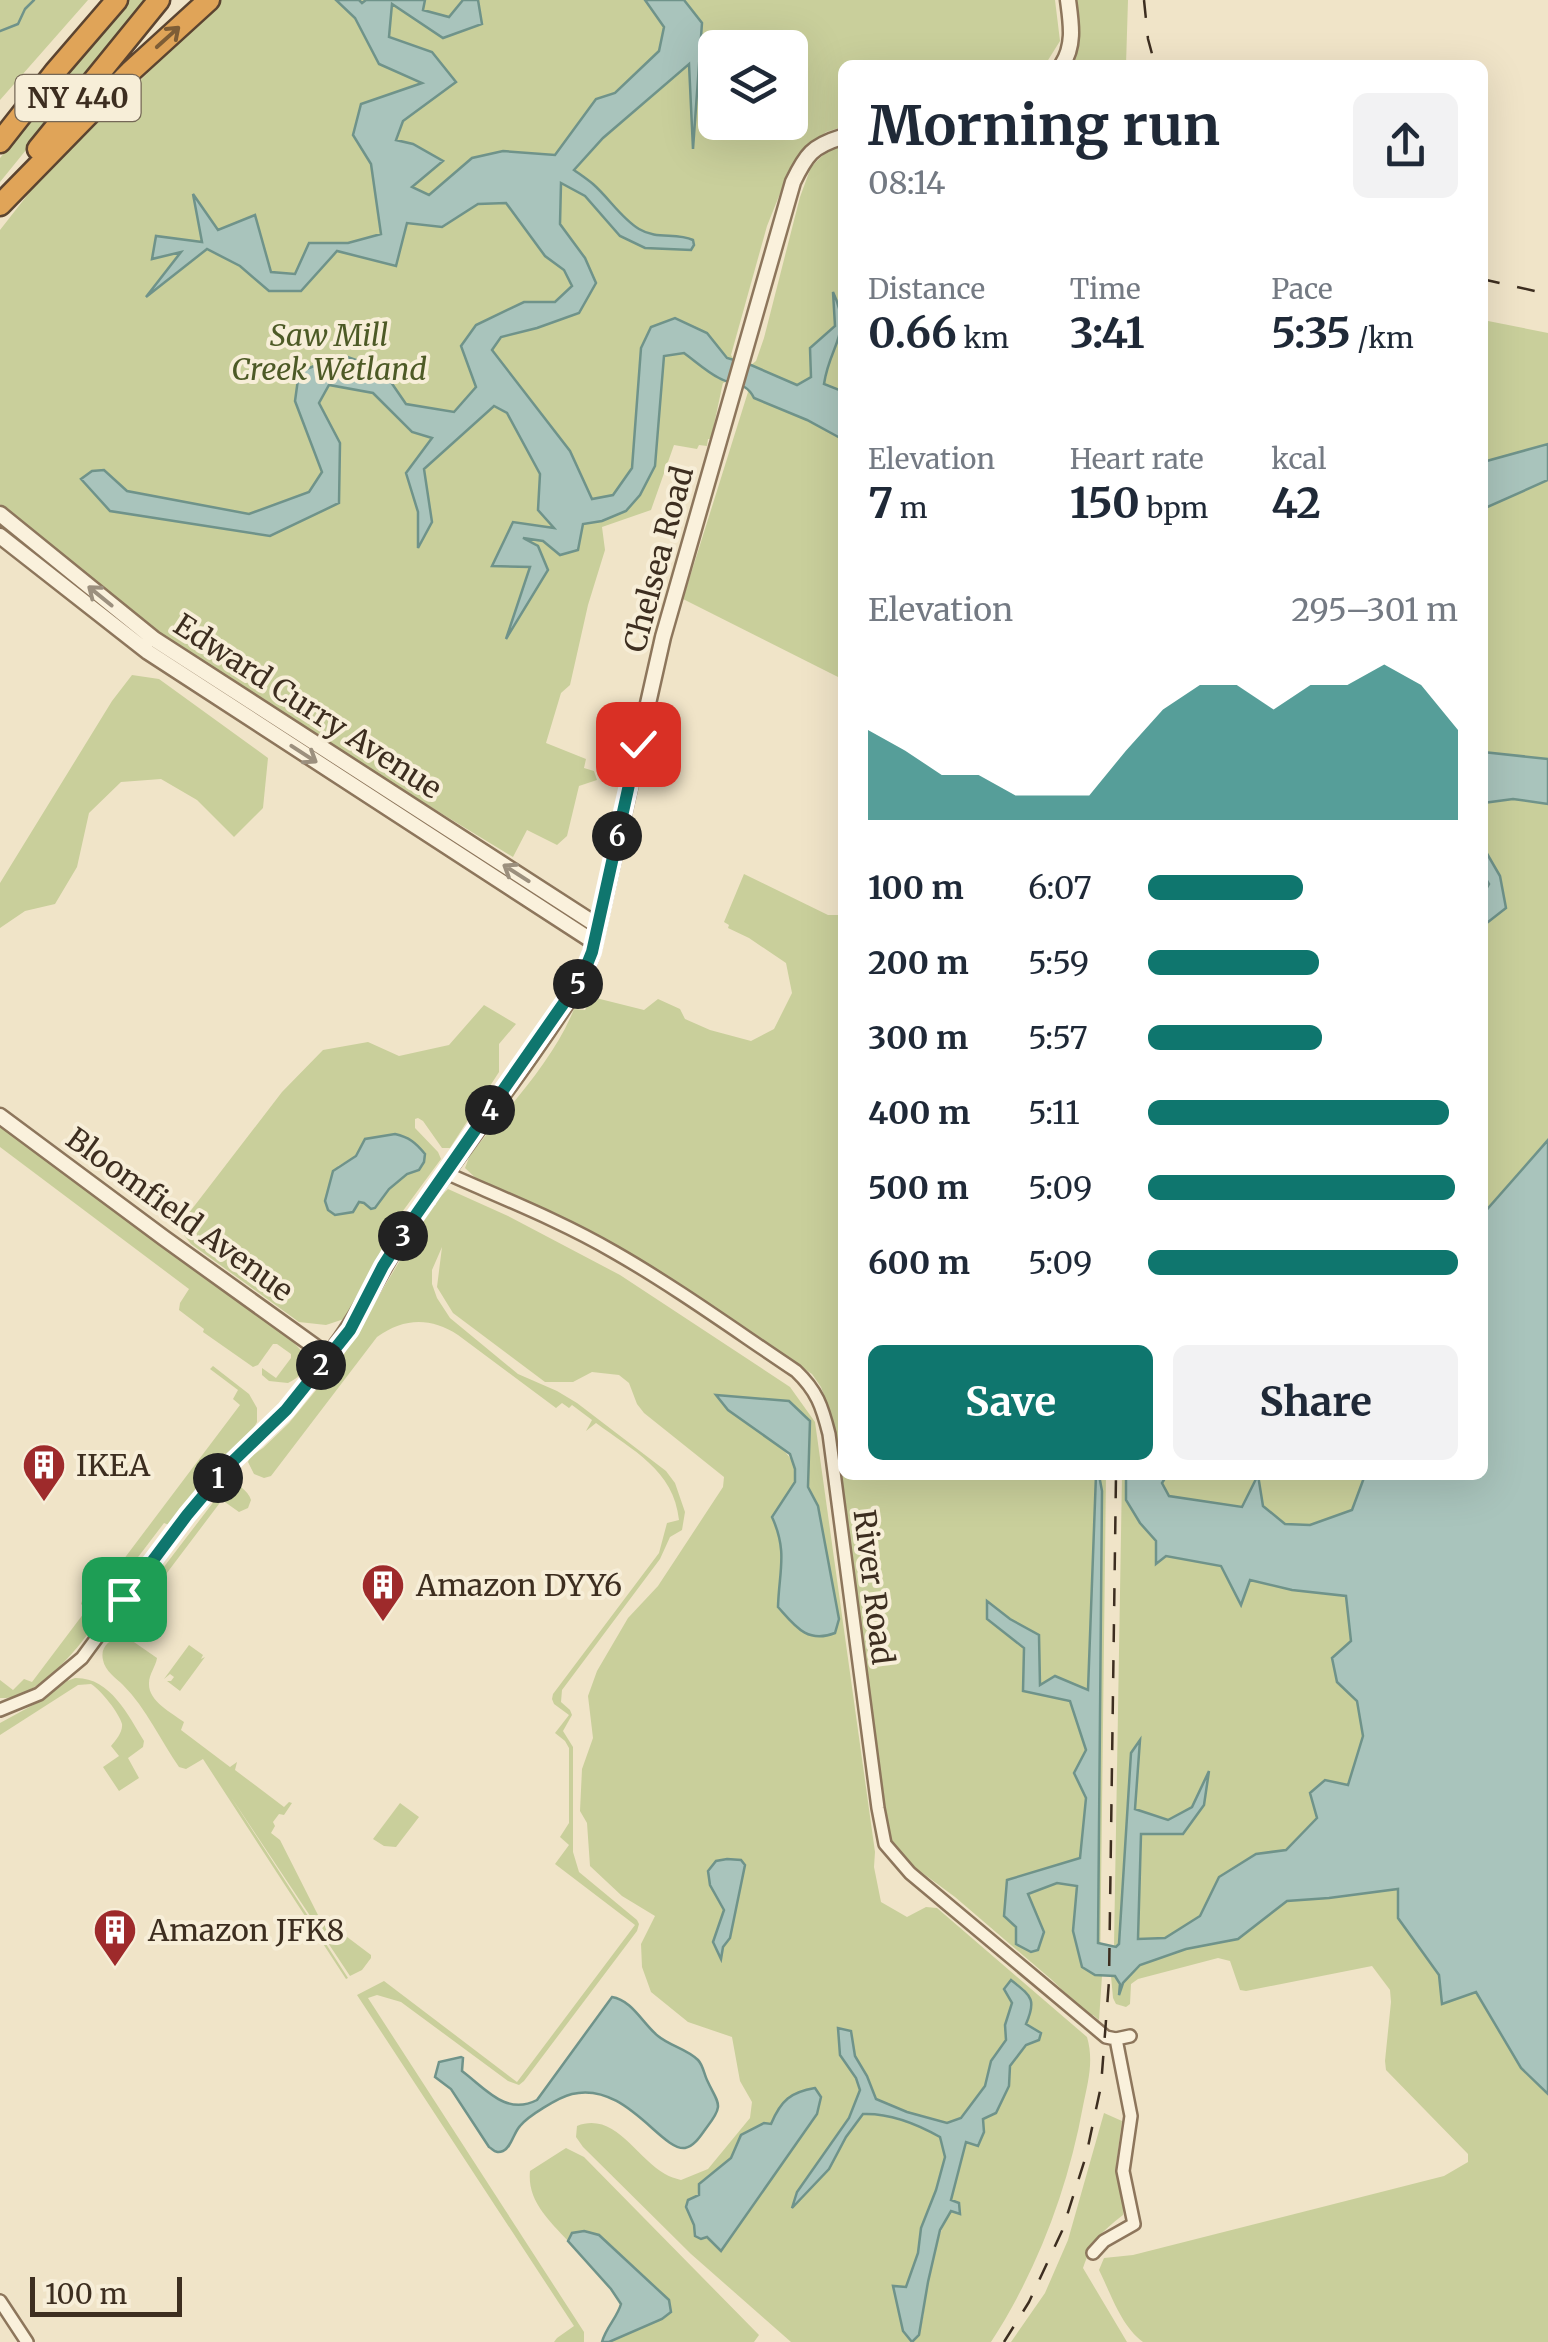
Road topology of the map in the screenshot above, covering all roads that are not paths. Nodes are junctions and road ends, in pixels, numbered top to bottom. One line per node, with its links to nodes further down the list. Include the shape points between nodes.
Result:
1 (114, 0): 7 (highway, NY 440)
2 (158, 0): 8 (highway, NY 440)
3 (209, 0): 8 (highway, one-way to 3)
4 (1068, 0): 5 (street)
5 (1066, 60)
6 (838, 138): 11 (street, Chelsea Road, via 812,150 793,182 663,637)
7 (0, 142)
8 (0, 201)
9 (2, 526): 10 (street, Edward Curry Avenue, via 154,640)
10 (440, 833): 11 (street, Edward Curry Avenue, one-way to 10); 12 (street, Edward Curry Avenue)
11 (598, 926): 12 (street, Chelsea Road)
12 (594, 942): 14 (street, Chelsea Road, via 568,1001)
13 (0, 1116): 15 (street, Bloomfield Avenue)
14 (446, 1173): 15 (street, Chelsea Road); 18 (street, River Road, via 614,1251 812,1386 829,1434 885,1844 925,1886 1106,2037)
15 (328, 1356): 16 (street, Chelsea Road, via 187,1515 82,1658 39,1694)
16 (0, 1710)
17 (1130, 2036): 18 (street)
18 (1116, 2038): 19 (street, via 1131,2116 1123,2172 1134,2224)
19 (1093, 2253)
20 (0, 2300): 21 (street)
21 (27, 2342)

